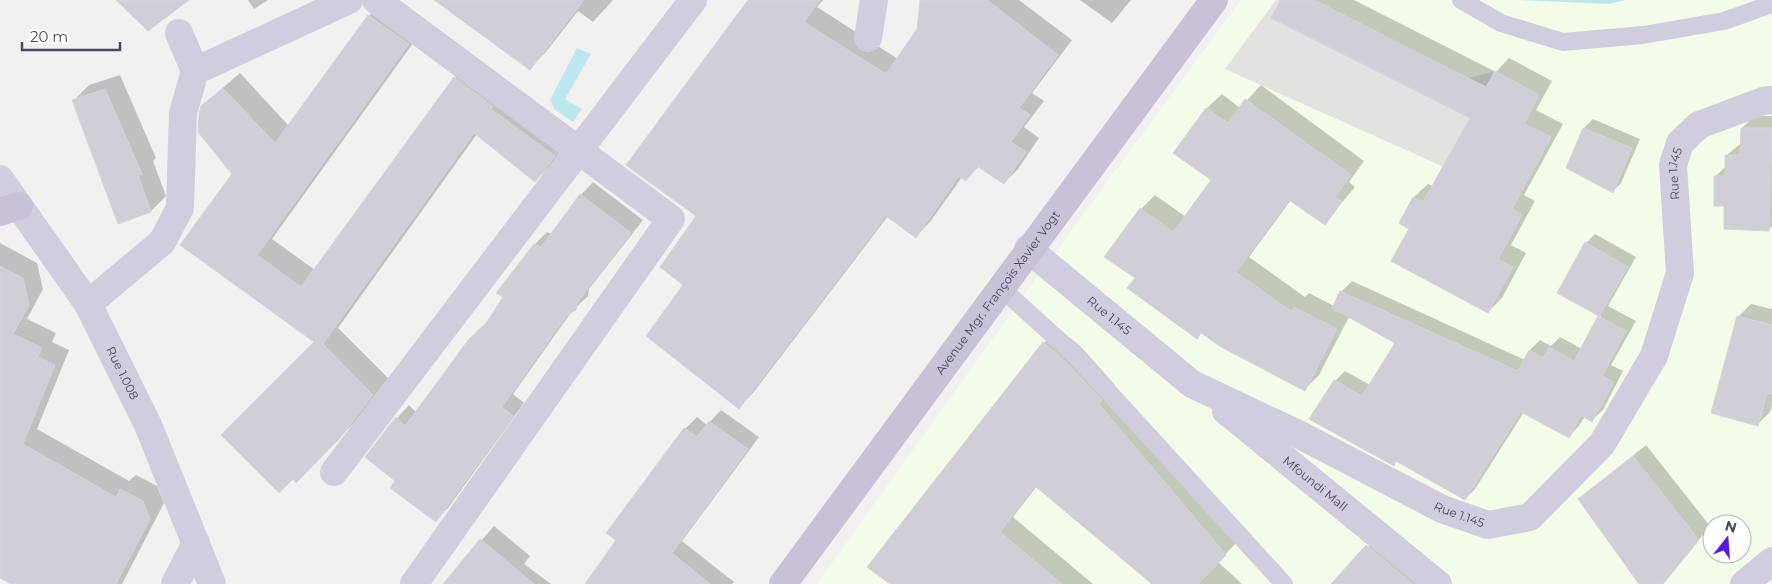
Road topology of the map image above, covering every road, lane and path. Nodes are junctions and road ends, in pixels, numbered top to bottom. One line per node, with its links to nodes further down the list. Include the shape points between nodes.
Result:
1 (349, 0): 10 (street)
2 (376, 0): 12 (street)
3 (693, 0): 12 (street)
4 (874, 0): 9 (street)
5 (1214, 0): 15 (main road, Avenue Mgr. François Xavier Vogt)
6 (1461, 0): 7 (lane, via 1501,23 1563,42 1643,35 1715,22)
7 (1772, 4)
8 (179, 33): 10 (street)
9 (868, 38)
10 (194, 71): 17 (street, via 183,113 180,208 162,242)
11 (1772, 100): 18 (street, Rue 1.145, via 1700,125 1680,143 1673,165 1680,273 1654,356 1602,444 1530,517 1488,525 1442,509 1298,434)
12 (579, 150): 19 (street); 24 (street, via 671,219)
13 (0, 179): 14 (street, Rue 1.008)
14 (10, 209): 17 (street, Rue 1.008)
15 (1028, 249): 16 (main road, Avenue Mgr. François Xavier Vogt); 18 (street, Rue 1.145)
16 (1000, 287): 25 (main road, Avenue Mgr. François Xavier Vogt); 26 (lane, via 1074,354)
17 (88, 304): 20 (street, Rue 1.008, via 148,425)
18 (1192, 384): 27 (street, Mfoundi Mall)
19 (334, 472)
20 (196, 543): 22 (street); 23 (street, Rue 1.008)
21 (1772, 561): 28 (street)
22 (175, 584)
23 (212, 584)
24 (414, 584)
25 (783, 584)
26 (1284, 584)
27 (1438, 584)
28 (1744, 584)

